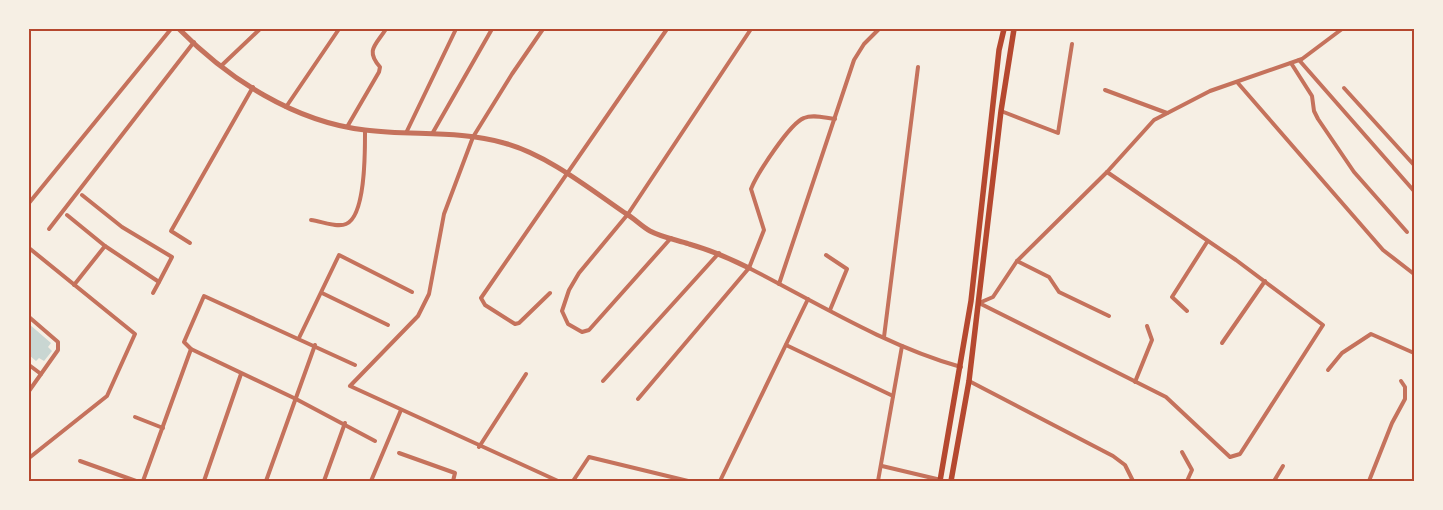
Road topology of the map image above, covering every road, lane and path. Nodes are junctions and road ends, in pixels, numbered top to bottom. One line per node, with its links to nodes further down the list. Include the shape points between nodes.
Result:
1 (172, 29): 40 (street)
2 (188, 29): 15 (street)
3 (260, 29): 20 (street)
4 (339, 29): 26 (street)
5 (386, 29): 30 (street, via 371,53 380,72)
6 (456, 29): 32 (street)
7 (492, 29): 33 (street)
8 (543, 29): 34 (street)
9 (667, 29): 37 (street)
10 (751, 29): 41 (street)
11 (878, 29): 29 (street, via 854,60)
12 (1004, 29): 82 (main road)
13 (1014, 29): 27 (main road)
14 (1342, 29): 18 (street)
15 (181, 31): 16 (street)
16 (194, 42): 20 (street); 44 (street)
17 (1072, 44): 27 (street, via 1058,133)
18 (1299, 60): 19 (street); 38 (street)
19 (1291, 63): 22 (street); 45 (street, via 1312,96 1318,119 1354,172)
20 (221, 66): 23 (street)
21 (918, 66): 72 (street)
22 (1237, 82): 28 (street, via 1210,91); 55 (street, via 1383,250)
23 (253, 87): 26 (street); 48 (street, via 171,231)
24 (1344, 88): 35 (street)
25 (1105, 90): 28 (street)
26 (286, 107): 30 (street, via 313,120)
27 (1001, 112): 65 (main road)
28 (1167, 113): 36 (street, via 1154,120)
29 (835, 119): 54 (street, via 811,116 800,120 753,184 752,193 764,230); 58 (street)
30 (347, 128): 31 (street)
31 (365, 130): 32 (street); 43 (street, via 364,175 354,218 341,225)
32 (406, 133): 33 (street)
33 (432, 134): 34 (street)
34 (473, 138): 37 (street, via 504,143 526,151); 95 (street, via 444,214 429,294 418,316 350,386)
35 (1414, 165)
36 (1107, 172): 47 (street); 53 (street)
37 (568, 174): 41 (street); 63 (street, via 480,298 485,305 515,324)
38 (1414, 191)
39 (82, 195): 57 (street, via 122,227 172,257)
40 (29, 203)
41 (628, 214): 46 (street, via 650,231); 46 (street, via 579,273 565,301 562,311 568,324 582,332 589,330)
42 (67, 215): 49 (street)
43 (312, 220)
44 (49, 229)
45 (1407, 232)
46 (671, 238): 51 (street)
47 (1207, 242): 56 (street); 67 (street, via 1172,296)
48 (190, 243)
49 (105, 246): 57 (street); 59 (street)
50 (29, 248): 59 (street)
51 (720, 253): 54 (street); 87 (street)
52 (826, 254): 66 (street, via 847,269)
53 (1017, 261): 65 (street, via 993,297); 69 (street, via 1049,277 1059,292)
54 (749, 268): 58 (street); 94 (street)
55 (1414, 274)
56 (1265, 281): 74 (street); 90 (street, via 1323,325 1240,454 1230,457 1166,397)
57 (159, 282): 61 (street)
58 (779, 284): 64 (street)
59 (74, 285): 103 (street, via 135,334 106,396)
60 (412, 292): 62 (street, via 339,255)
61 (153, 293)
62 (322, 293): 70 (street); 73 (street)
63 (550, 293)
64 (808, 299): 66 (street); 76 (street)
65 (979, 303): 88 (main road); 90 (street)
66 (830, 310): 72 (street)
67 (1186, 311)
68 (29, 316): 84 (street, via 58,342 58,350)
69 (1109, 316)
70 (388, 325)
71 (1146, 326): 90 (street, via 1152,340)
72 (884, 337): 77 (street)
73 (299, 338): 75 (street); 78 (street, via 204,296 184,342)
74 (1222, 342)
75 (315, 345): 81 (street); 93 (street)
76 (786, 345): 92 (street); 117 (street)
77 (902, 346): 82 (street); 92 (street)
78 (191, 349): 85 (street); 98 (street)
79 (1414, 353): 83 (street, via 1371,334 1342,353)
80 (29, 365): 84 (street)
81 (356, 365)
82 (961, 367): 88 (main road); 119 (main road)
83 (1328, 370)
84 (41, 374): 91 (street)
85 (242, 374): 93 (street); 109 (street)
86 (526, 374): 100 (street)
87 (604, 381)
88 (969, 381): 120 (main road); 121 (street, via 1113,456 1125,465)
89 (1401, 381): 124 (street, via 1405,387 1405,399)
90 (1135, 382)
91 (29, 391)
92 (893, 396): 105 (street)
93 (296, 399): 97 (street); 110 (street)
94 (638, 399)
95 (401, 410): 100 (street); 112 (street)
96 (135, 417): 98 (street)
97 (345, 424): 99 (street); 111 (street)
98 (163, 428): 108 (street)
99 (376, 440)
100 (479, 447): 114 (street)
101 (1182, 452): 122 (street, via 1192,470)
102 (399, 453): 113 (street, via 456,473)
103 (29, 458)
104 (80, 461): 107 (street)
105 (882, 466): 118 (street); 119 (street)
106 (1283, 466): 123 (street)
107 (136, 481)
108 (143, 481)
109 (204, 481)
110 (266, 481)
111 (324, 481)
112 (371, 481)
113 (453, 481)
114 (558, 481)
115 (573, 481): 116 (street, via 589,457)
116 (688, 481)
117 (720, 481)
118 (878, 481)
119 (941, 481)
120 (951, 481)
121 (1133, 481)
122 (1187, 481)
123 (1274, 481)
124 (1369, 481)

